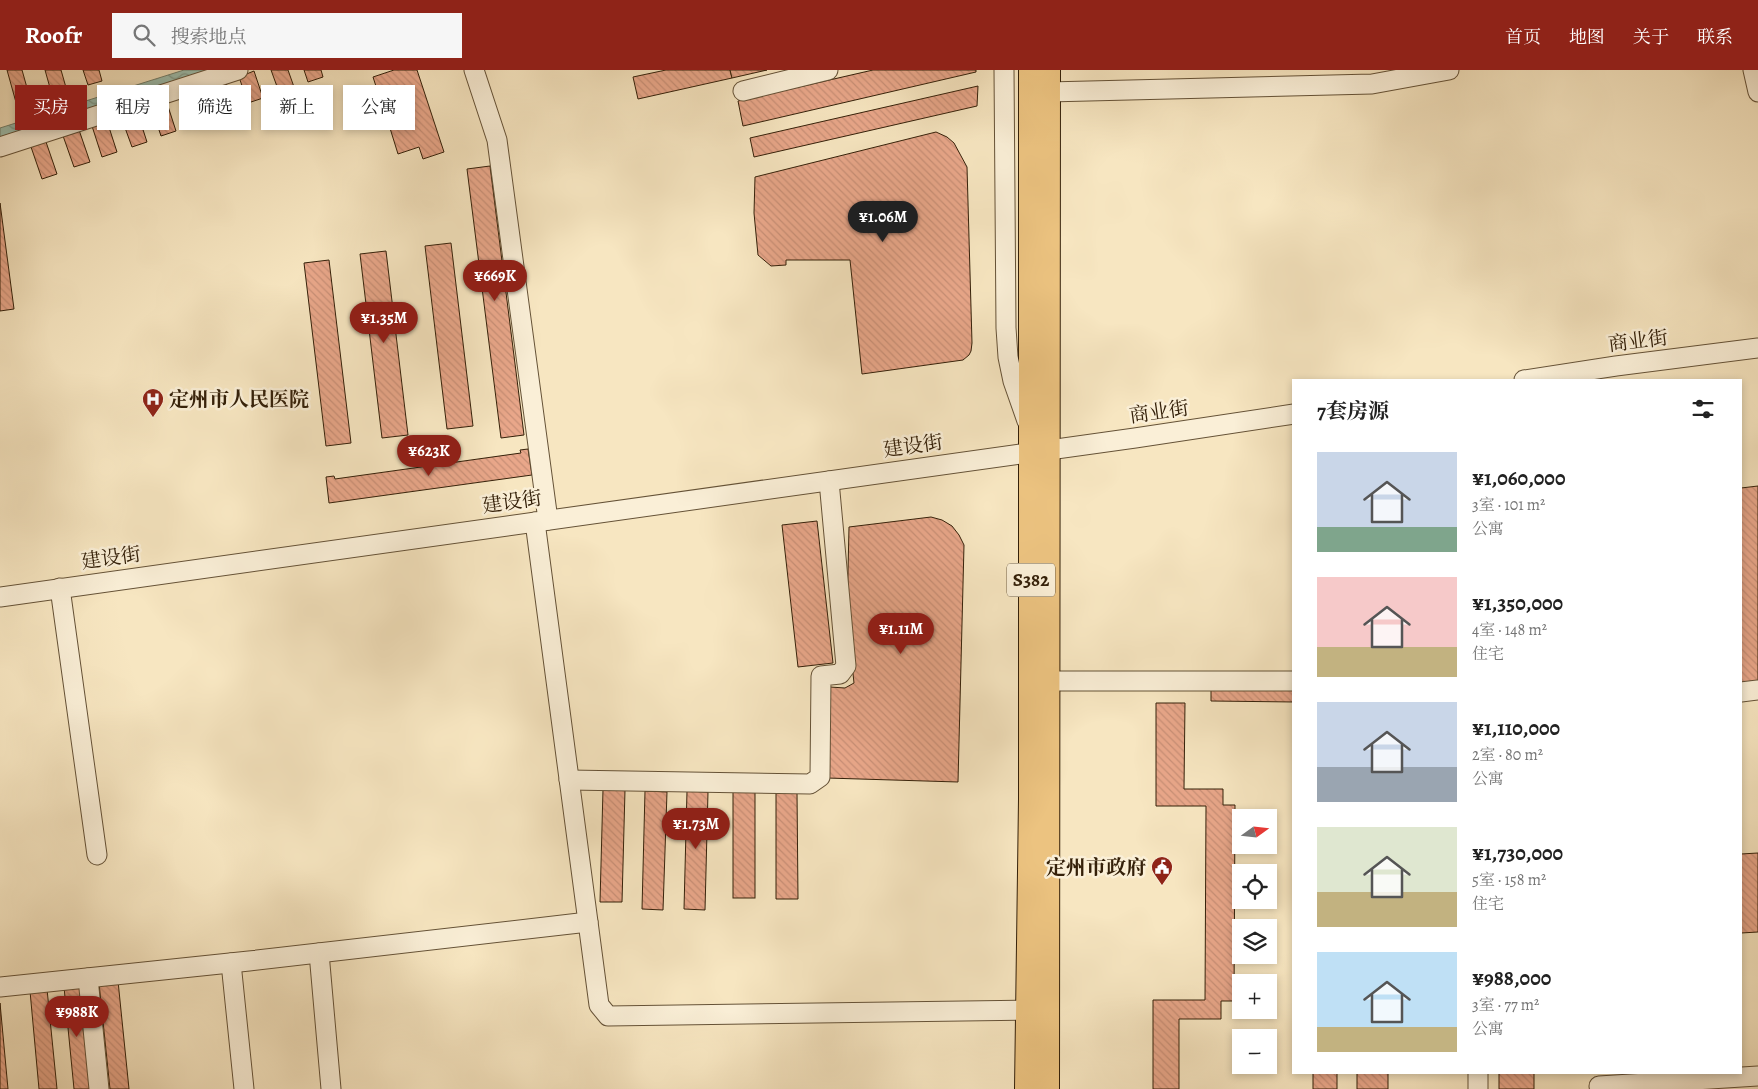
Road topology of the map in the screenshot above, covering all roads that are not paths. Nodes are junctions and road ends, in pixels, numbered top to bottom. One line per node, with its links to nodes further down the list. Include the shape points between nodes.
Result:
1 (238, 70): 11 (street)
2 (474, 70): 17 (street, via 493,125 501,166)
3 (828, 70): 9 (street)
4 (1004, 70): 15 (street, via 1008,357 1013,381)
5 (1031, 70): 15 (main road, S382)
6 (1449, 70): 8 (street, via 1372,84)
7 (1753, 70): 10 (street)
8 (1048, 81): 15 (main road, S382)
9 (743, 90)
10 (1758, 92)
11 (0, 147)
12 (1758, 348): 13 (street, 商业街)
13 (1531, 379)
14 (1292, 414): 15 (street, 商业街)
15 (1036, 445): 16 (street, 建设街); 20 (main road, S382); 31 (main road, S382)
16 (829, 481): 17 (street, 建设街); 24 (street, via 846,666 840,674 821,676 820,777 810,784)
17 (541, 521): 18 (street, 建设街); 24 (street)
18 (60, 588): 19 (street, 建设街); 25 (street)
19 (0, 597)
20 (1048, 680): 21 (street); 39 (main road, S382)
21 (1292, 681)
22 (1758, 690): 23 (street)
23 (1742, 692)
24 (569, 780): 26 (street)
25 (97, 855)
26 (588, 922): 27 (street); 31 (street, via 598,1005 608,1016)
27 (318, 953): 28 (street); 37 (street)
28 (231, 963): 29 (street); 36 (street)
29 (88, 978): 30 (street); 35 (street)
30 (0, 987)
31 (1028, 1010): 38 (main road, S382)
32 (1478, 1074): 40 (street)
33 (1758, 1076): 34 (street)
34 (1599, 1086)
35 (99, 1089)
36 (244, 1089)
37 (331, 1089)
38 (1027, 1089)
39 (1047, 1089)
40 (1478, 1089)

